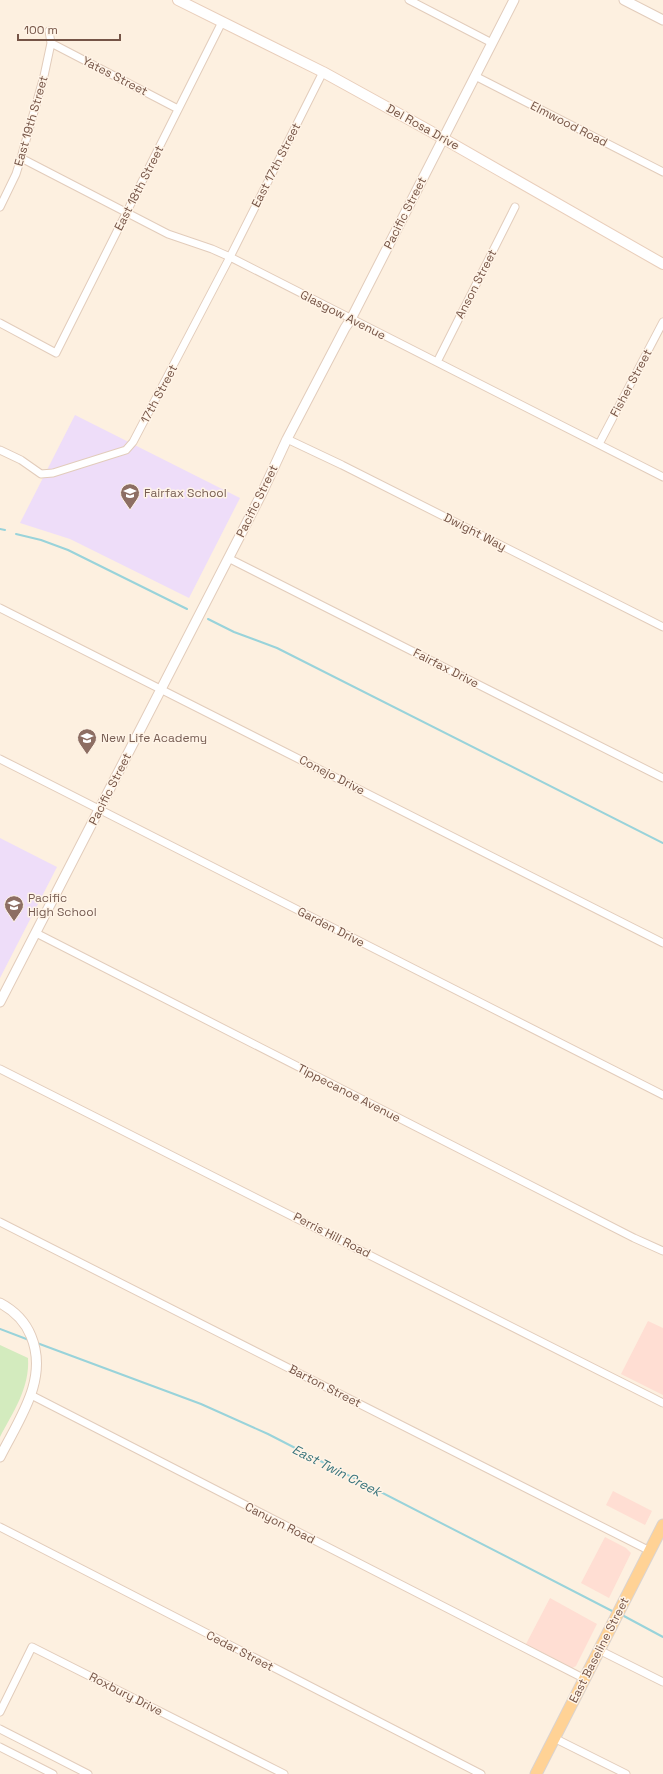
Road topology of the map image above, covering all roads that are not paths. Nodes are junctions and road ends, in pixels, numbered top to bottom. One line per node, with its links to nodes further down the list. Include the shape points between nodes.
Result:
1 (178, 0): 6 (main road, Del Rosa Drive)
2 (408, 0): 9 (street)
3 (514, 0): 9 (street, Pacific Street)
4 (624, 0): 5 (street)
5 (663, 20)
6 (222, 22): 10 (main road, Del Rosa Drive); 12 (street, East 18th Street)
7 (49, 31): 8 (street, East 19th Street)
8 (51, 43): 12 (street, Yates Street); 14 (street, East 19th Street)
9 (492, 43): 11 (street, Pacific Street)
10 (323, 72): 13 (main road, Del Rosa Drive); 19 (street, East 17th Street)
11 (475, 76): 13 (street, Pacific Street); 15 (street, Elmwood Road)
12 (178, 109): 18 (street, East 18th Street)
13 (444, 138): 20 (main road, Del Rosa Drive); 21 (street, Pacific Street)
14 (21, 158): 16 (street, East 19th Street); 18 (street, Glasgow Avenue)
15 (663, 172)
16 (0, 207)
17 (516, 207): 24 (street, Anson Street)
18 (126, 213): 19 (street, Glasgow Avenue, via 168,234); 23 (street, East 18th Street, via 56,353)
19 (230, 257): 21 (street, Glasgow Avenue); 27 (street, 17th Street, via 133,442 126,450 54,473 41,474 22,460)
20 (663, 264)
21 (351, 319): 24 (street, Glasgow Avenue); 25 (street, Pacific Street)
22 (663, 322): 26 (street, Fisher Street)
23 (0, 324)
24 (437, 362): 26 (street, Glasgow Avenue)
25 (287, 439): 29 (street, Pacific Street); 31 (street, Dwight Way, via 362,474)
26 (599, 444): 28 (street, Glasgow Avenue)
27 (0, 450)
28 (663, 477)
29 (228, 558): 32 (street, Pacific Street); 34 (street, Fairfax Drive)
30 (0, 608): 32 (street, Conejo Drive)
31 (663, 627)
32 (161, 689): 35 (street, Pacific Street); 37 (street, Conejo Drive)
33 (0, 759): 35 (street, Garden Drive)
34 (663, 778)
35 (99, 810): 36 (street, Pacific Street); 40 (street, Garden Drive)
36 (36, 933): 38 (street, Pacific Street); 42 (street, Tippecanoe Avenue)
37 (663, 943)
38 (0, 1002)
39 (0, 1069): 45 (street, Perris Hill Road)
40 (663, 1095)
41 (0, 1222): 49 (street, Barton Street)
42 (663, 1251)
43 (0, 1303): 44 (street, via 25,1323 32,1339 37,1357 37,1378)
44 (31, 1396): 46 (street); 51 (street, Canyon Road)
45 (663, 1403)
46 (0, 1457)
47 (0, 1527): 60 (street, Cedar Street)
48 (662, 1531): 49 (main road, East Baseline Street)
49 (650, 1551): 50 (main road, East Baseline Street)
50 (599, 1650): 51 (main road, East Baseline Street); 52 (street)
51 (585, 1679): 55 (main road, East Baseline Street)
52 (663, 1682)
53 (0, 1712): 59 (street, Roxbury Drive, via 32,1647)
54 (0, 1729): 58 (street)
55 (554, 1738): 61 (main road, East Baseline Street); 62 (street)
56 (0, 1747): 57 (street)
57 (53, 1774)
58 (88, 1774)
59 (284, 1774)
60 (481, 1774)
61 (536, 1774)
62 (626, 1774)

